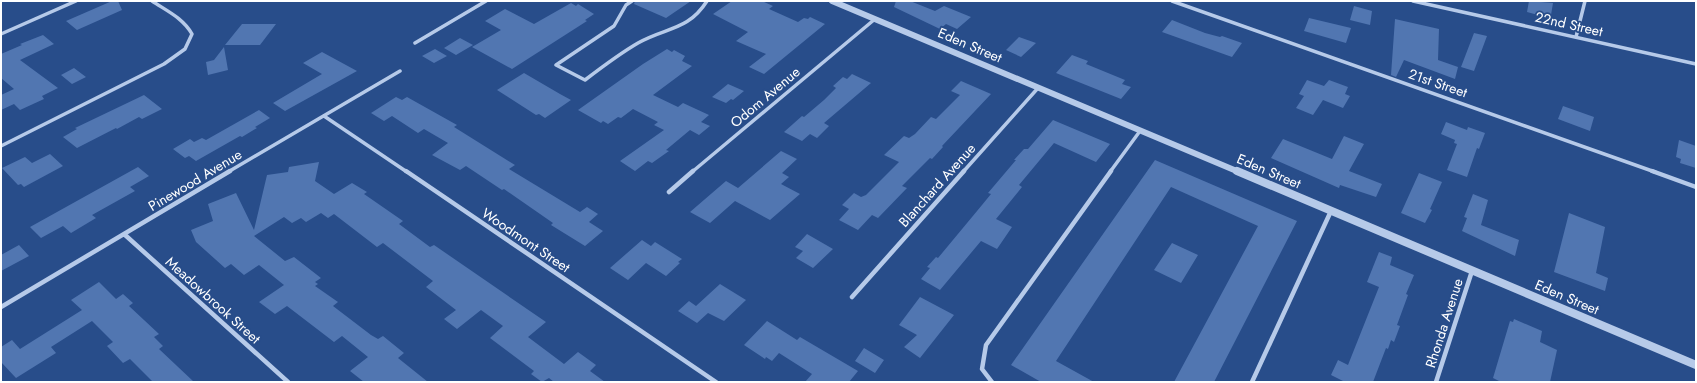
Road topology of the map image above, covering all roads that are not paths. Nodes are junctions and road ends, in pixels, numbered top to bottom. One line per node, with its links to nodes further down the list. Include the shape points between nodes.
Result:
1 (76, 1): 11 (street)
2 (152, 1): 19 (street, via 190,28 192,34 185,49 170,60)
3 (486, 1): 13 (street)
4 (632, 1): 5 (street, via 626,5 614,26 556,65 585,80 647,38 684,25 700,14)
5 (708, 1)
6 (832, 1): 10 (street, Eden Street)
7 (1172, 1): 20 (street, 21st Street)
8 (1413, 1): 12 (street, 22nd Street)
9 (1584, 1): 12 (street)
10 (875, 19): 16 (street, Eden Street); 21 (street, Odom Avenue)
11 (1, 34)
12 (1576, 37): 14 (street, 22nd Street)
13 (415, 43)
14 (1696, 64)
15 (400, 71): 17 (street, Pinewood Avenue)
16 (1038, 88): 18 (street, Eden Street); 25 (street, Blanchard Avenue)
17 (324, 116): 23 (street, Pinewood Avenue); 29 (street, Woodmont Street)
18 (1140, 131): 22 (street, Eden Street); 30 (street, via 986,345 982,369)
19 (1, 146)
20 (1696, 186)
21 (670, 192)
22 (1331, 211): 24 (street, Eden Street); 31 (street)
23 (124, 234): 26 (street, Pinewood Avenue); 28 (street, Meadowbrook Street)
24 (1472, 270): 27 (street, Eden Street); 32 (street, Rhonda Avenue)
25 (852, 297)
26 (1, 307)
27 (1696, 365)
28 (288, 382)
29 (716, 382)
30 (992, 382)
31 (1252, 382)
32 (1436, 382)

